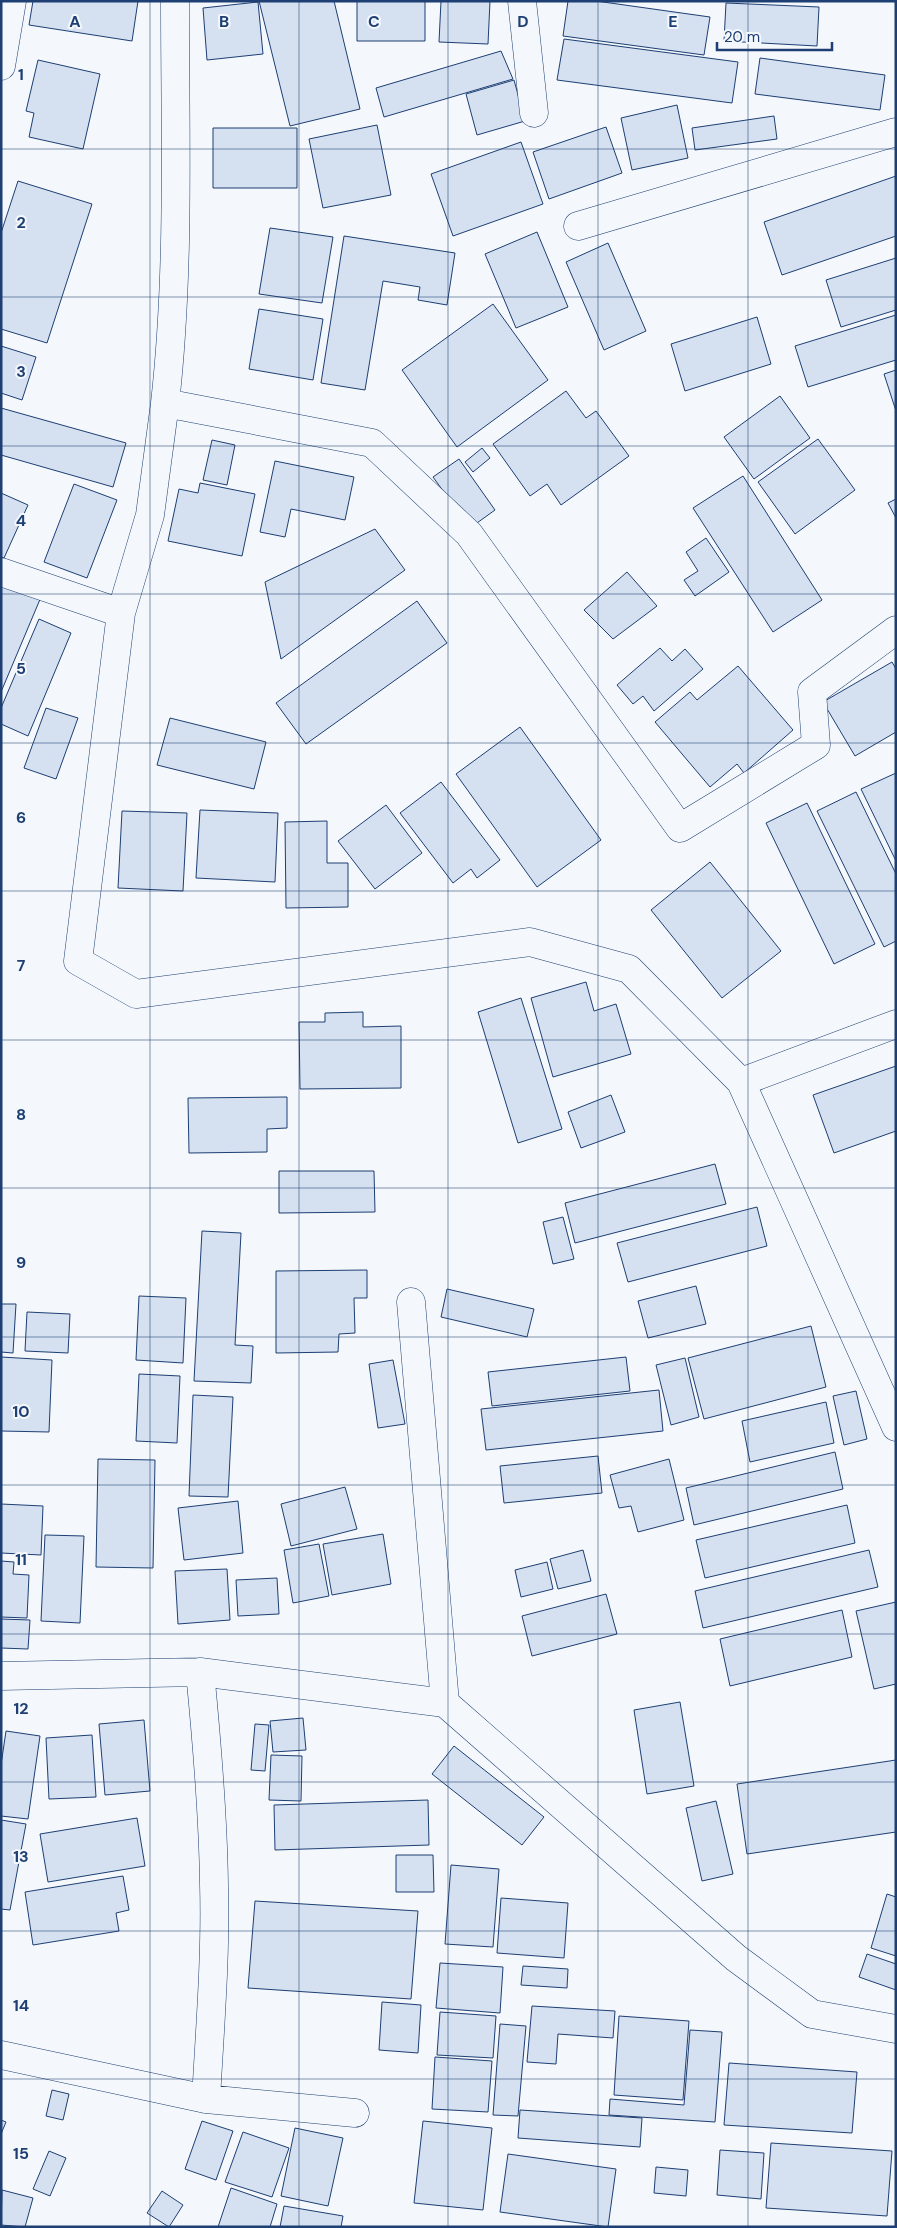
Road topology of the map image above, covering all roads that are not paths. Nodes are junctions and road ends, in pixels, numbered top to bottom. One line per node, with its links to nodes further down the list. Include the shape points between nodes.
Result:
1 (12, 1): 4 (street)
2 (175, 1): 8 (street, via 175,253 172,338)
3 (522, 1): 5 (street)
4 (1, 66)
5 (534, 113)
6 (896, 132): 7 (street)
7 (578, 226)
8 (165, 403): 10 (street, via 150,515); 11 (street, via 372,444 469,534 680,828 816,745 812,692)
9 (1, 572): 10 (street)
10 (121, 614): 13 (street, via 78,961 136,994 530,942 629,970)
11 (896, 630)
12 (896, 1024): 13 (street)
13 (741, 1082): 15 (street)
14 (411, 1302): 18 (street)
15 (896, 1427)
16 (200, 1672): 17 (street); 18 (street); 21 (street, via 209,1762 214,1884)
17 (1, 1676)
18 (445, 1703): 19 (street, via 736,1958 812,2014)
19 (896, 2029)
20 (1, 2055): 21 (street)
21 (206, 2099): 22 (street)
22 (355, 2113)

